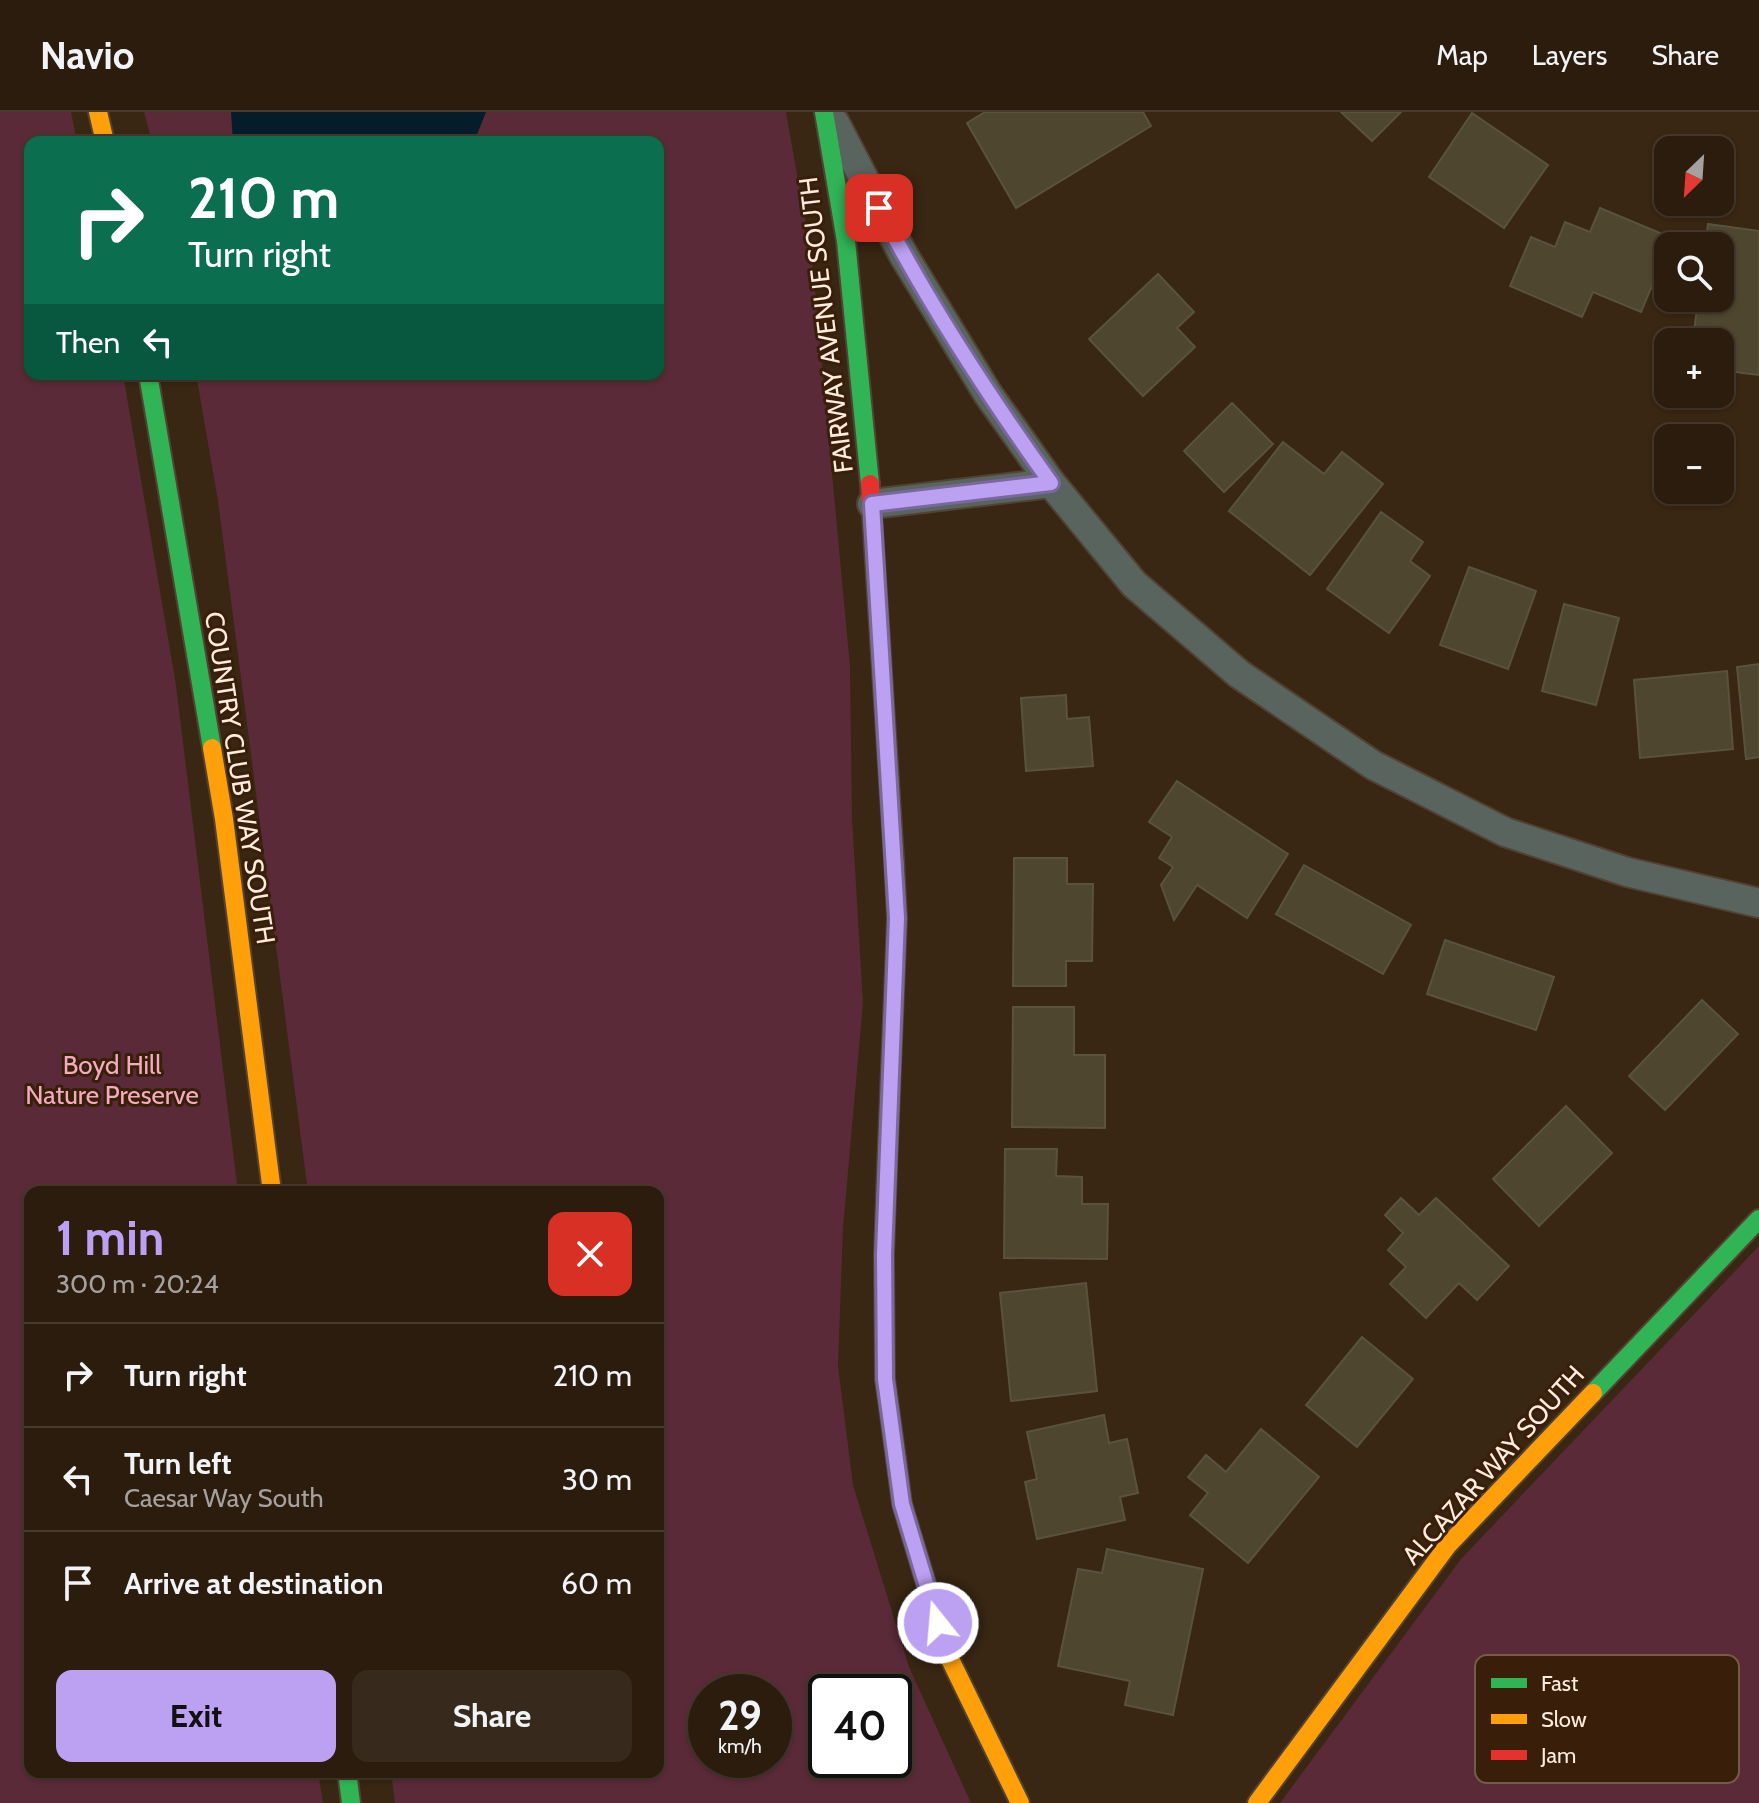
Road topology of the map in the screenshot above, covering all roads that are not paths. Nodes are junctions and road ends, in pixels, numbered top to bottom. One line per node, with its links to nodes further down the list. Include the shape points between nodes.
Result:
1 (98, 112): 3 (street)
2 (827, 112): 5 (street, via 904,256 988,394); 6 (street, FAIRWAY AVENUE SOUTH, via 846,241)
3 (104, 136)
4 (149, 380): 8 (street, COUNTRY CLUB WAY SOUTH, via 224,819)
5 (1051, 483): 6 (street); 7 (street, via 1134,584 1239,674 1373,765 1505,832 1627,872)
6 (872, 504): 12 (street, FAIRWAY AVENUE SOUTH, via 897,918 884,1254 885,1379 902,1504 947,1653)
7 (1759, 903)
8 (271, 1186)
9 (1759, 1219): 13 (street, ALCAZAR WAY SOUTH, via 1448,1545)
10 (348, 1778): 11 (street)
11 (351, 1803)
12 (1020, 1803)
13 (1257, 1803)

